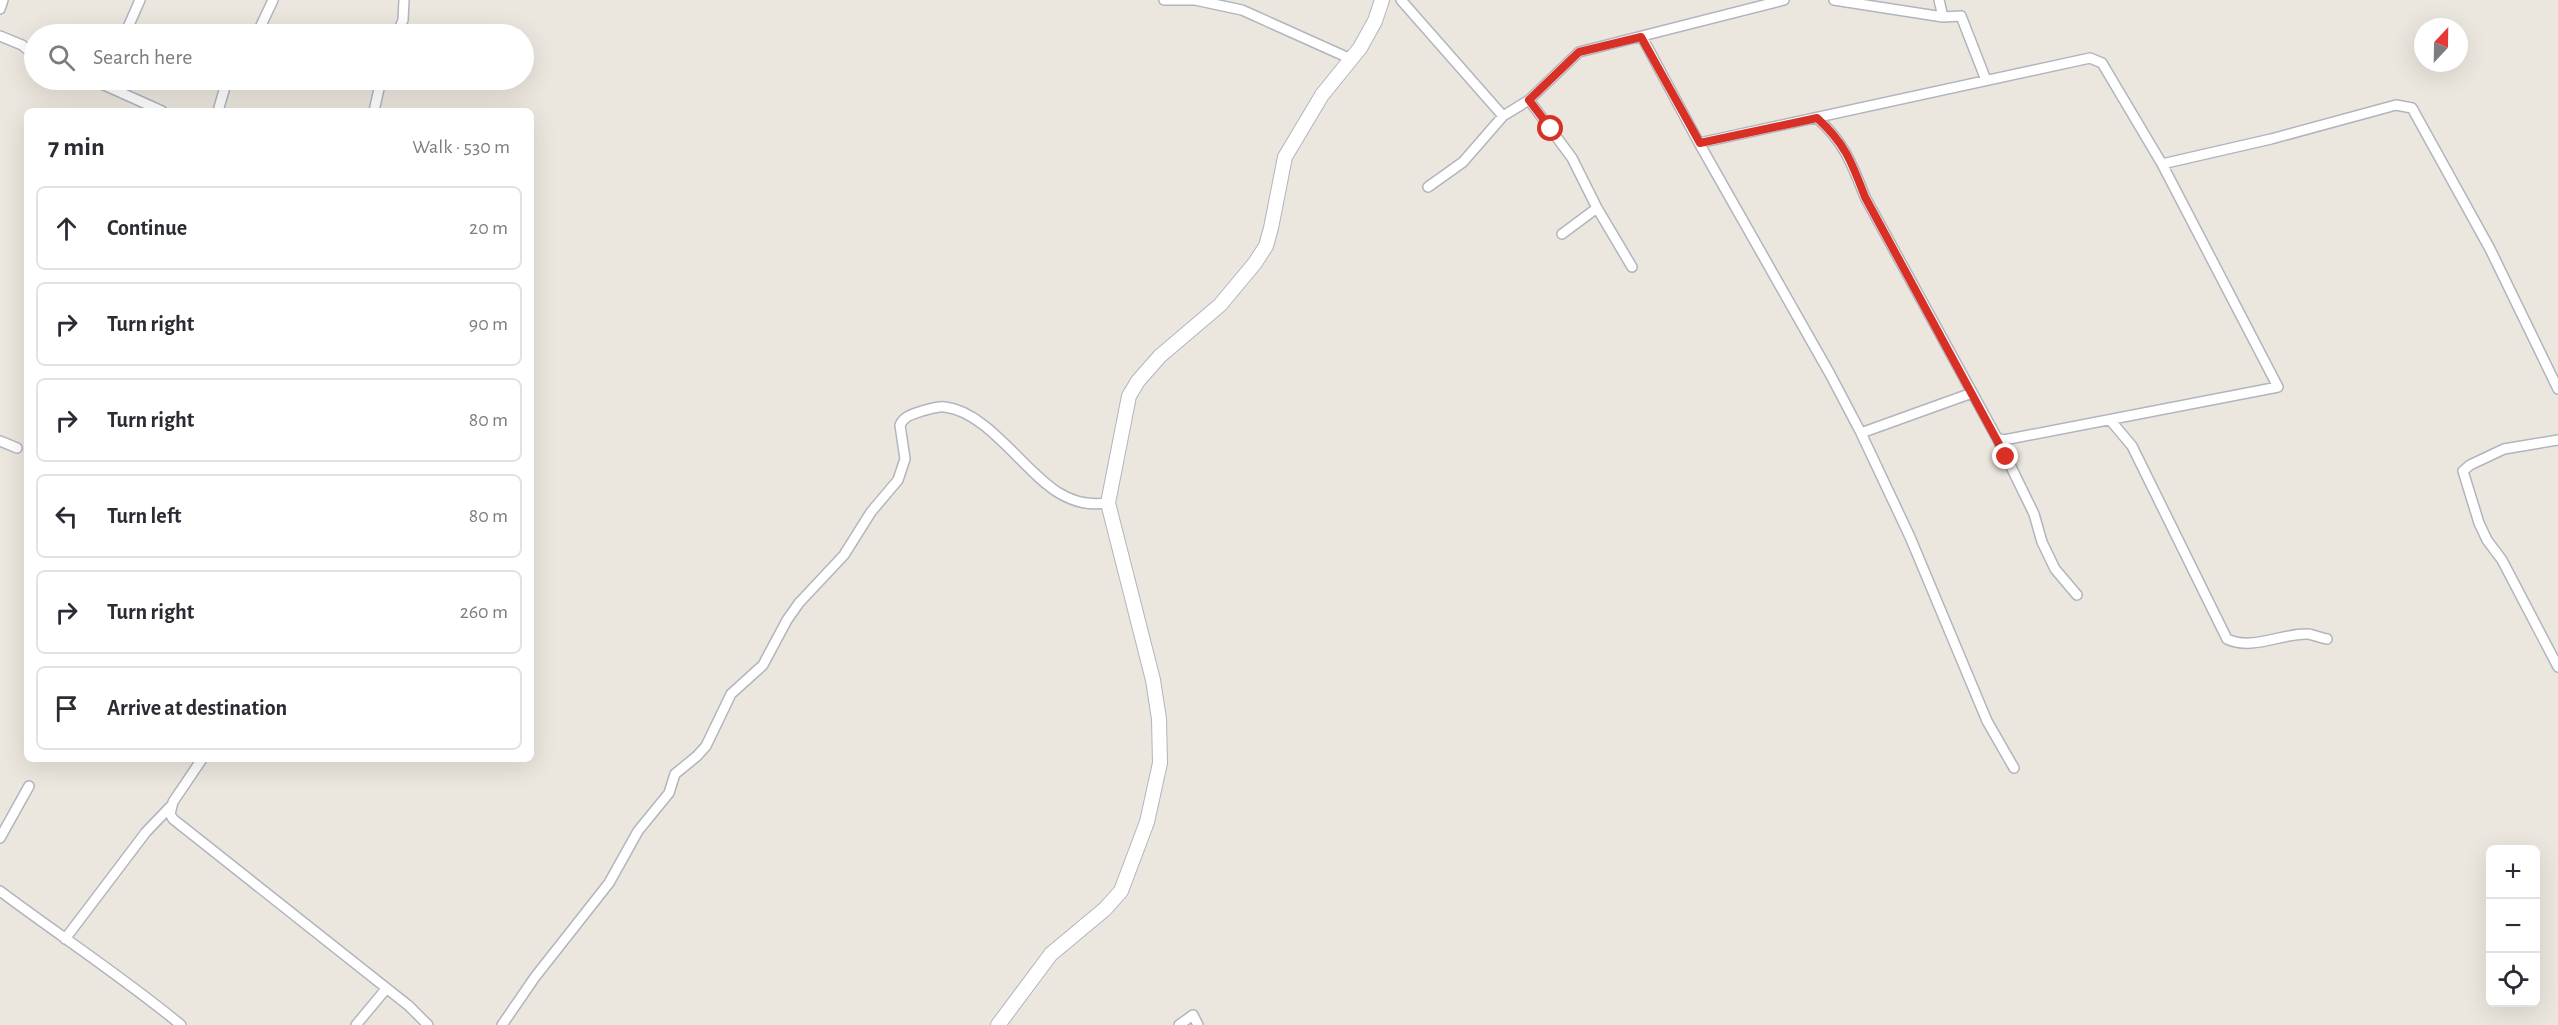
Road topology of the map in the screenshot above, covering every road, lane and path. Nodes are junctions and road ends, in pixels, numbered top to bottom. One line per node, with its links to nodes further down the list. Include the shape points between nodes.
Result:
1 (3, 0): 11 (street)
2 (140, 0): 13 (street)
3 (273, 0): 14 (street)
4 (404, 0): 15 (street)
5 (1164, 0): 19 (street, via 1195,0 1242,10)
6 (1382, 0): 19 (street, via 1375,21)
7 (1401, 0): 28 (street)
8 (1784, 0): 17 (street)
9 (1834, 0): 12 (street)
10 (1939, 0): 12 (street)
11 (0, 9)
12 (1943, 17): 20 (street, via 1961,16)
13 (129, 24)
14 (262, 24)
15 (401, 24)
16 (0, 36): 18 (street)
17 (1641, 37): 24 (street, via 1579,52); 30 (street)
18 (24, 47)
19 (1352, 58): 44 (street, via 1322,95 1286,157 1266,246 1255,263 1220,305 1160,356 1129,396)
20 (1986, 80): 29 (street); 31 (street, via 2090,58 2102,63)
21 (121, 90): 25 (street)
22 (224, 90): 26 (street)
23 (379, 90): 27 (street)
24 (1529, 100): 28 (street); 33 (street, via 1572,158)
25 (156, 108)
26 (219, 108)
27 (375, 108)
28 (1503, 116): 32 (street, via 1463,162)
29 (1817, 118): 30 (street); 37 (street, via 1835,134 1850,159 1865,197)
30 (1700, 143): 39 (street)
31 (2162, 164): 36 (street, via 2396,105 2412,108 2490,249); 38 (street, via 2278,387)
32 (1428, 187)
33 (1597, 208): 34 (street); 35 (street)
34 (1562, 234)
35 (1632, 267)
36 (2558, 390)
37 (1972, 393): 39 (street); 40 (street)
38 (2111, 421): 40 (street, via 2004,440); 46 (street, via 2132,446 2227,639 2236,643 2308,634)
39 (1861, 433): 49 (street, via 1910,537 1987,721)
40 (1997, 438): 45 (street, via 2034,514 2055,569)
41 (2558, 440): 47 (street, via 2504,449 2463,471 2487,540 2502,560)
42 (0, 441): 43 (street)
43 (16, 448)
44 (1108, 503): 59 (street, via 1089,505 1057,492 990,431 961,412 940,407 905,418 900,425 905,459 898,480 871,512 844,555 799,603 763,665 731,694 706,746 675,774 669,793 638,831 609,883); 60 (street, via 1153,680 1160,763 1146,822 1120,891 1105,909 1051,954)
45 (2077, 595)
46 (2327, 639)
47 (2558, 667)
48 (200, 762): 51 (street)
49 (2014, 768)
50 (29, 786): 52 (street)
51 (170, 807): 54 (street, via 146,832); 55 (street, via 173,819)
52 (0, 838)
53 (0, 891): 54 (street)
54 (65, 939): 56 (street)
55 (386, 989): 57 (street); 58 (street)
56 (181, 1025)
57 (356, 1025)
58 (428, 1025)
59 (502, 1025)
60 (998, 1025)
61 (1179, 1025): 62 (street, via 1193,1015)
62 (1197, 1025)

